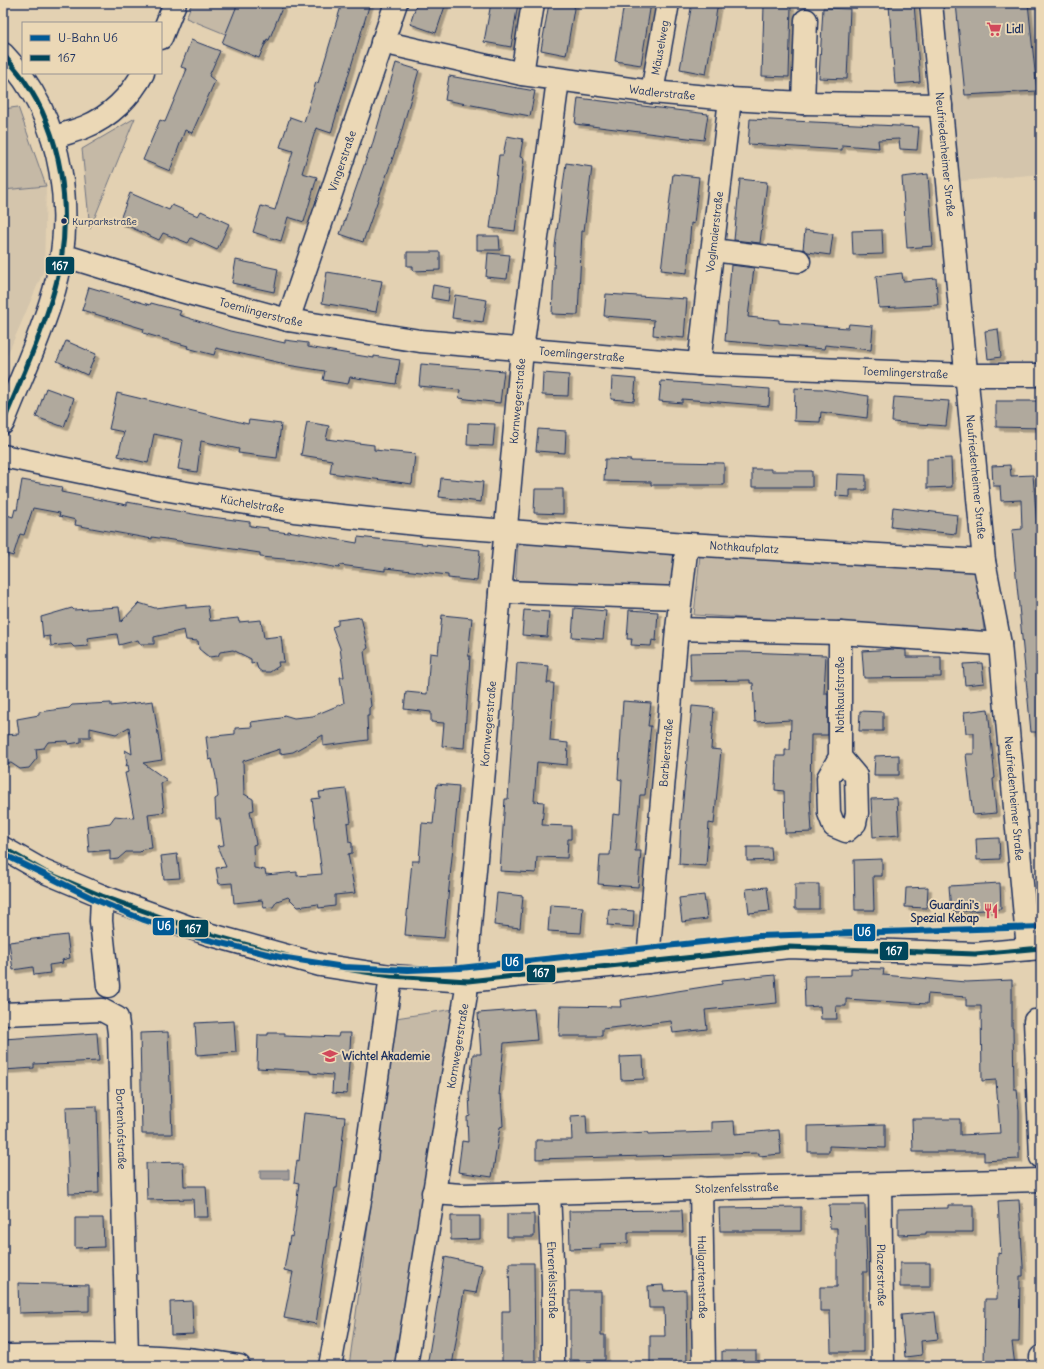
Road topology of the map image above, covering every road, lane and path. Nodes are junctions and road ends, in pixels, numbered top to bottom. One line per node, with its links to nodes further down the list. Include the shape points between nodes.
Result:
1 (175, 3): 7 (street)
2 (396, 3): 8 (street, Vingerstraße)
3 (533, 3): 11 (street)
4 (668, 3): 13 (street, Mäuselweg)
5 (931, 3): 16 (street, Neufriedenheimer Straße)
6 (806, 20): 15 (street)
7 (162, 36)
8 (382, 42): 11 (street, Wadlerstraße); 21 (street, Vingerstraße)
9 (3, 54): 17 (street, via 34,94)
10 (142, 74): 17 (street, via 138,83 114,110 86,127)
11 (522, 74): 12 (street, Wadlerstraße)
12 (558, 80): 13 (street, Wadlerstraße); 22 (street, Kornwegerstraße)
13 (652, 92): 14 (street, Wadlerstraße)
14 (730, 99): 15 (street, Wadlerstraße); 18 (street, Voglmaierstraße)
15 (804, 103): 16 (street, Wadlerstraße)
16 (941, 105): 25 (street, Neufriedenheimer Straße)
17 (53, 138): 19 (street, via 63,183)
18 (712, 250): 20 (street); 23 (street, Voglmaierstraße)
19 (62, 255): 21 (street, Toemlingerstraße); 26 (street, via 51,304)
20 (799, 261)
21 (288, 320): 22 (street, Toemlingerstraße, via 420,341)
22 (522, 350): 23 (street, Toemlingerstraße); 28 (street, Kornwegerstraße)
23 (699, 364): 25 (street, Toemlingerstraße)
24 (1041, 374): 25 (street, Toemlingerstraße)
25 (965, 375): 30 (street, Neufriedenheimer Straße)
26 (3, 423)
27 (3, 456): 28 (street, Küchelstraße, via 163,489 294,511 427,525)
28 (506, 530): 29 (street, Nothkaufplatz); 31 (street, Kornwegerstraße)
29 (687, 544): 30 (street, Nothkaufplatz); 32 (street, Barbierstraße)
30 (984, 561): 35 (street, Neufriedenheimer Straße)
31 (500, 592): 32 (street); 42 (street, Kornwegerstraße, via 469,936)
32 (680, 598): 33 (street, Barbierstraße)
33 (677, 629): 34 (street); 40 (street, Barbierstraße, via 648,948)
34 (840, 634): 35 (street); 36 (street, Nothkaufstraße)
35 (1000, 644): 39 (street, Neufriedenheimer Straße)
36 (840, 757)
37 (3, 848): 38 (street, via 45,872)
38 (102, 896): 41 (street, via 208,934 320,965); 43 (street, via 101,921)
39 (1034, 949): 40 (street, via 975,954 789,947)
40 (649, 962): 42 (street)
41 (391, 976): 42 (street); 56 (street, via 361,1195)
42 (468, 981): 50 (street, Kornwegerstraße)
43 (108, 986)
44 (3, 1014): 52 (street, Bortenhofstraße, via 102,1010 117,1018)
45 (1035, 1021): 46 (street)
46 (1041, 1157)
47 (1041, 1180): 48 (street, Stolzenfelsstraße)
48 (880, 1185): 49 (street, Stolzenfelsstraße); 60 (street, Plazerstraße)
49 (701, 1188): 51 (street, Stolzenfelsstraße); 59 (street, Hallgartenstraße)
50 (433, 1193): 51 (street, Stolzenfelsstraße); 57 (street, Kornwegerstraße)
51 (549, 1193): 58 (street, Ehrenfelsstraße, via 554,1282)
52 (127, 1355): 53 (street); 55 (street, via 211,1361)
53 (3, 1356)
54 (1041, 1357): 61 (street)
55 (239, 1366)
56 (330, 1366)
57 (406, 1366)
58 (553, 1366)
59 (704, 1366)
60 (883, 1366)
61 (1041, 1366)

